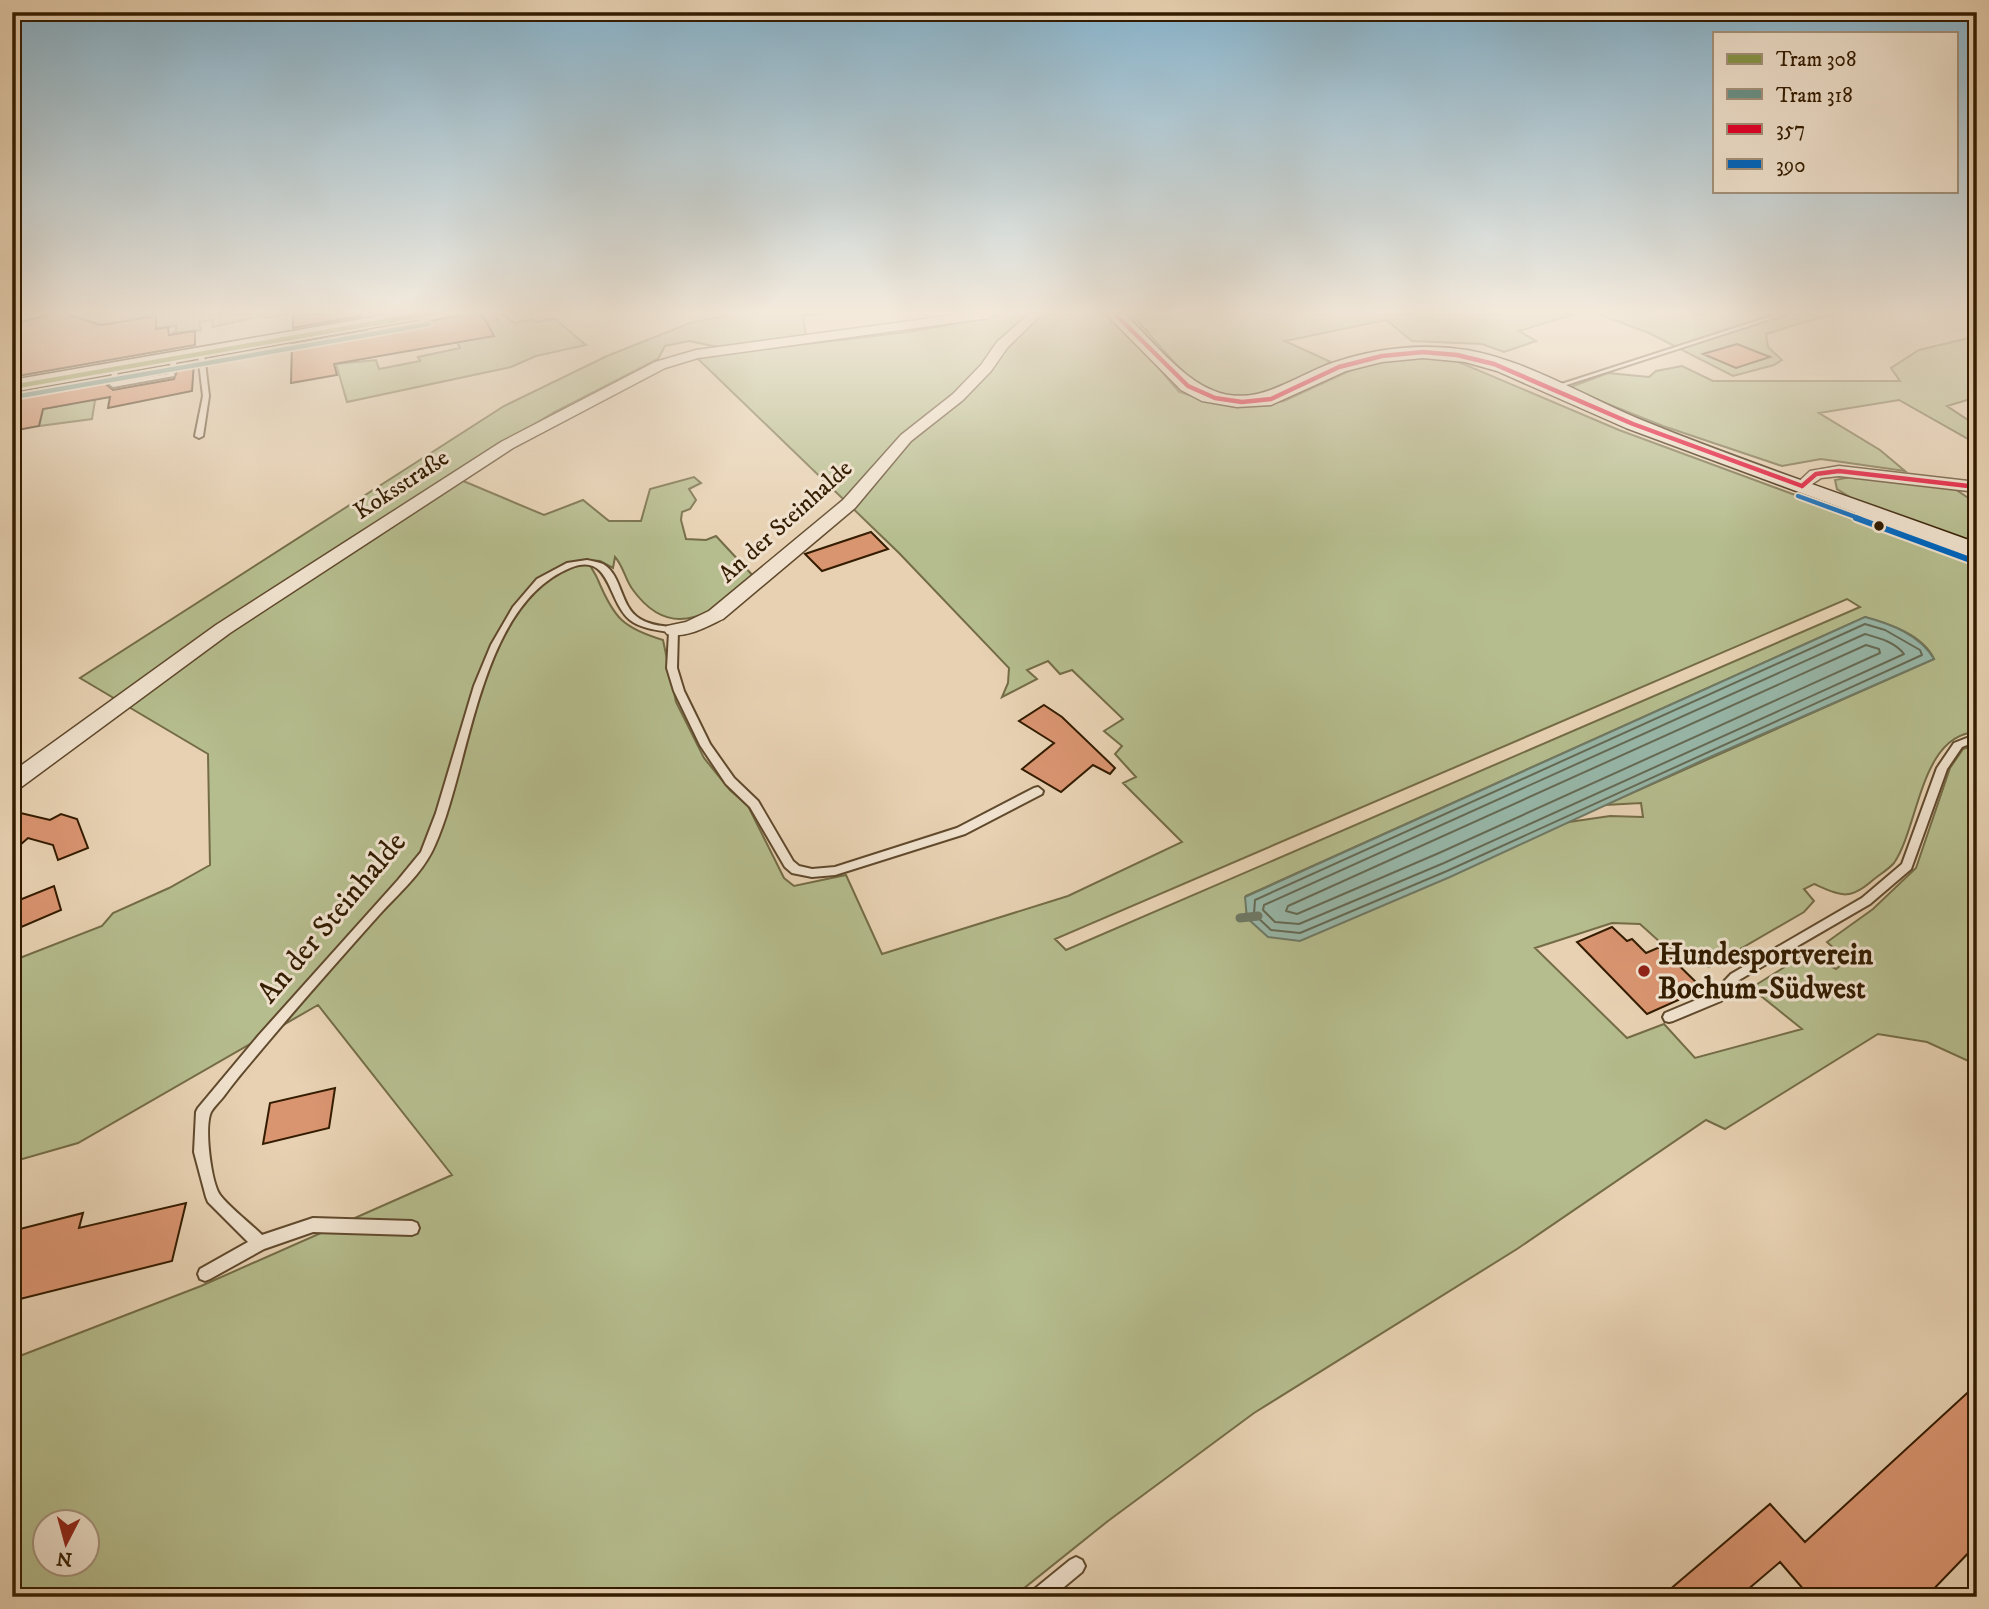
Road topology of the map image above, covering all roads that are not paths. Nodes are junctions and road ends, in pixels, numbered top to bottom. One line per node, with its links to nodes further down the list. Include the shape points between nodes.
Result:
1 (205, 389): 7 (lane)
2 (610, 389): 13 (street, Koksstraße, via 507,445 268,598)
3 (966, 389): 11 (street, An der Steinhalde, via 906,438 849,504 722,610)
4 (1196, 389): 5 (street, via 1223,400 1249,402 1272,399)
5 (1293, 389)
6 (1553, 389): 8 (street, via 1633,424)
7 (199, 436)
8 (1802, 486): 9 (street, via 1813,475 1832,471 1924,477); 10 (street)
9 (1977, 487)
10 (1977, 551)
11 (674, 630): 14 (lane, via 673,668 679,691 705,746 754,804 796,870 835,871 961,831); 17 (lane, An der Steinhalde, via 632,619 609,572 590,564 574,564 550,573 511,615 498,637 428,850 203,1112 201,1152 214,1197)
12 (1977, 737): 15 (lane, via 1958,745 1942,768 1907,866 1866,901 1735,977 1717,997)
13 (12, 783)
14 (1038, 791)
15 (1668, 1017)
16 (412, 1228): 17 (lane, via 313,1225)
17 (260, 1243): 18 (lane)
18 (205, 1274)
19 (1076, 1566): 20 (lane)
20 (1038, 1597)

